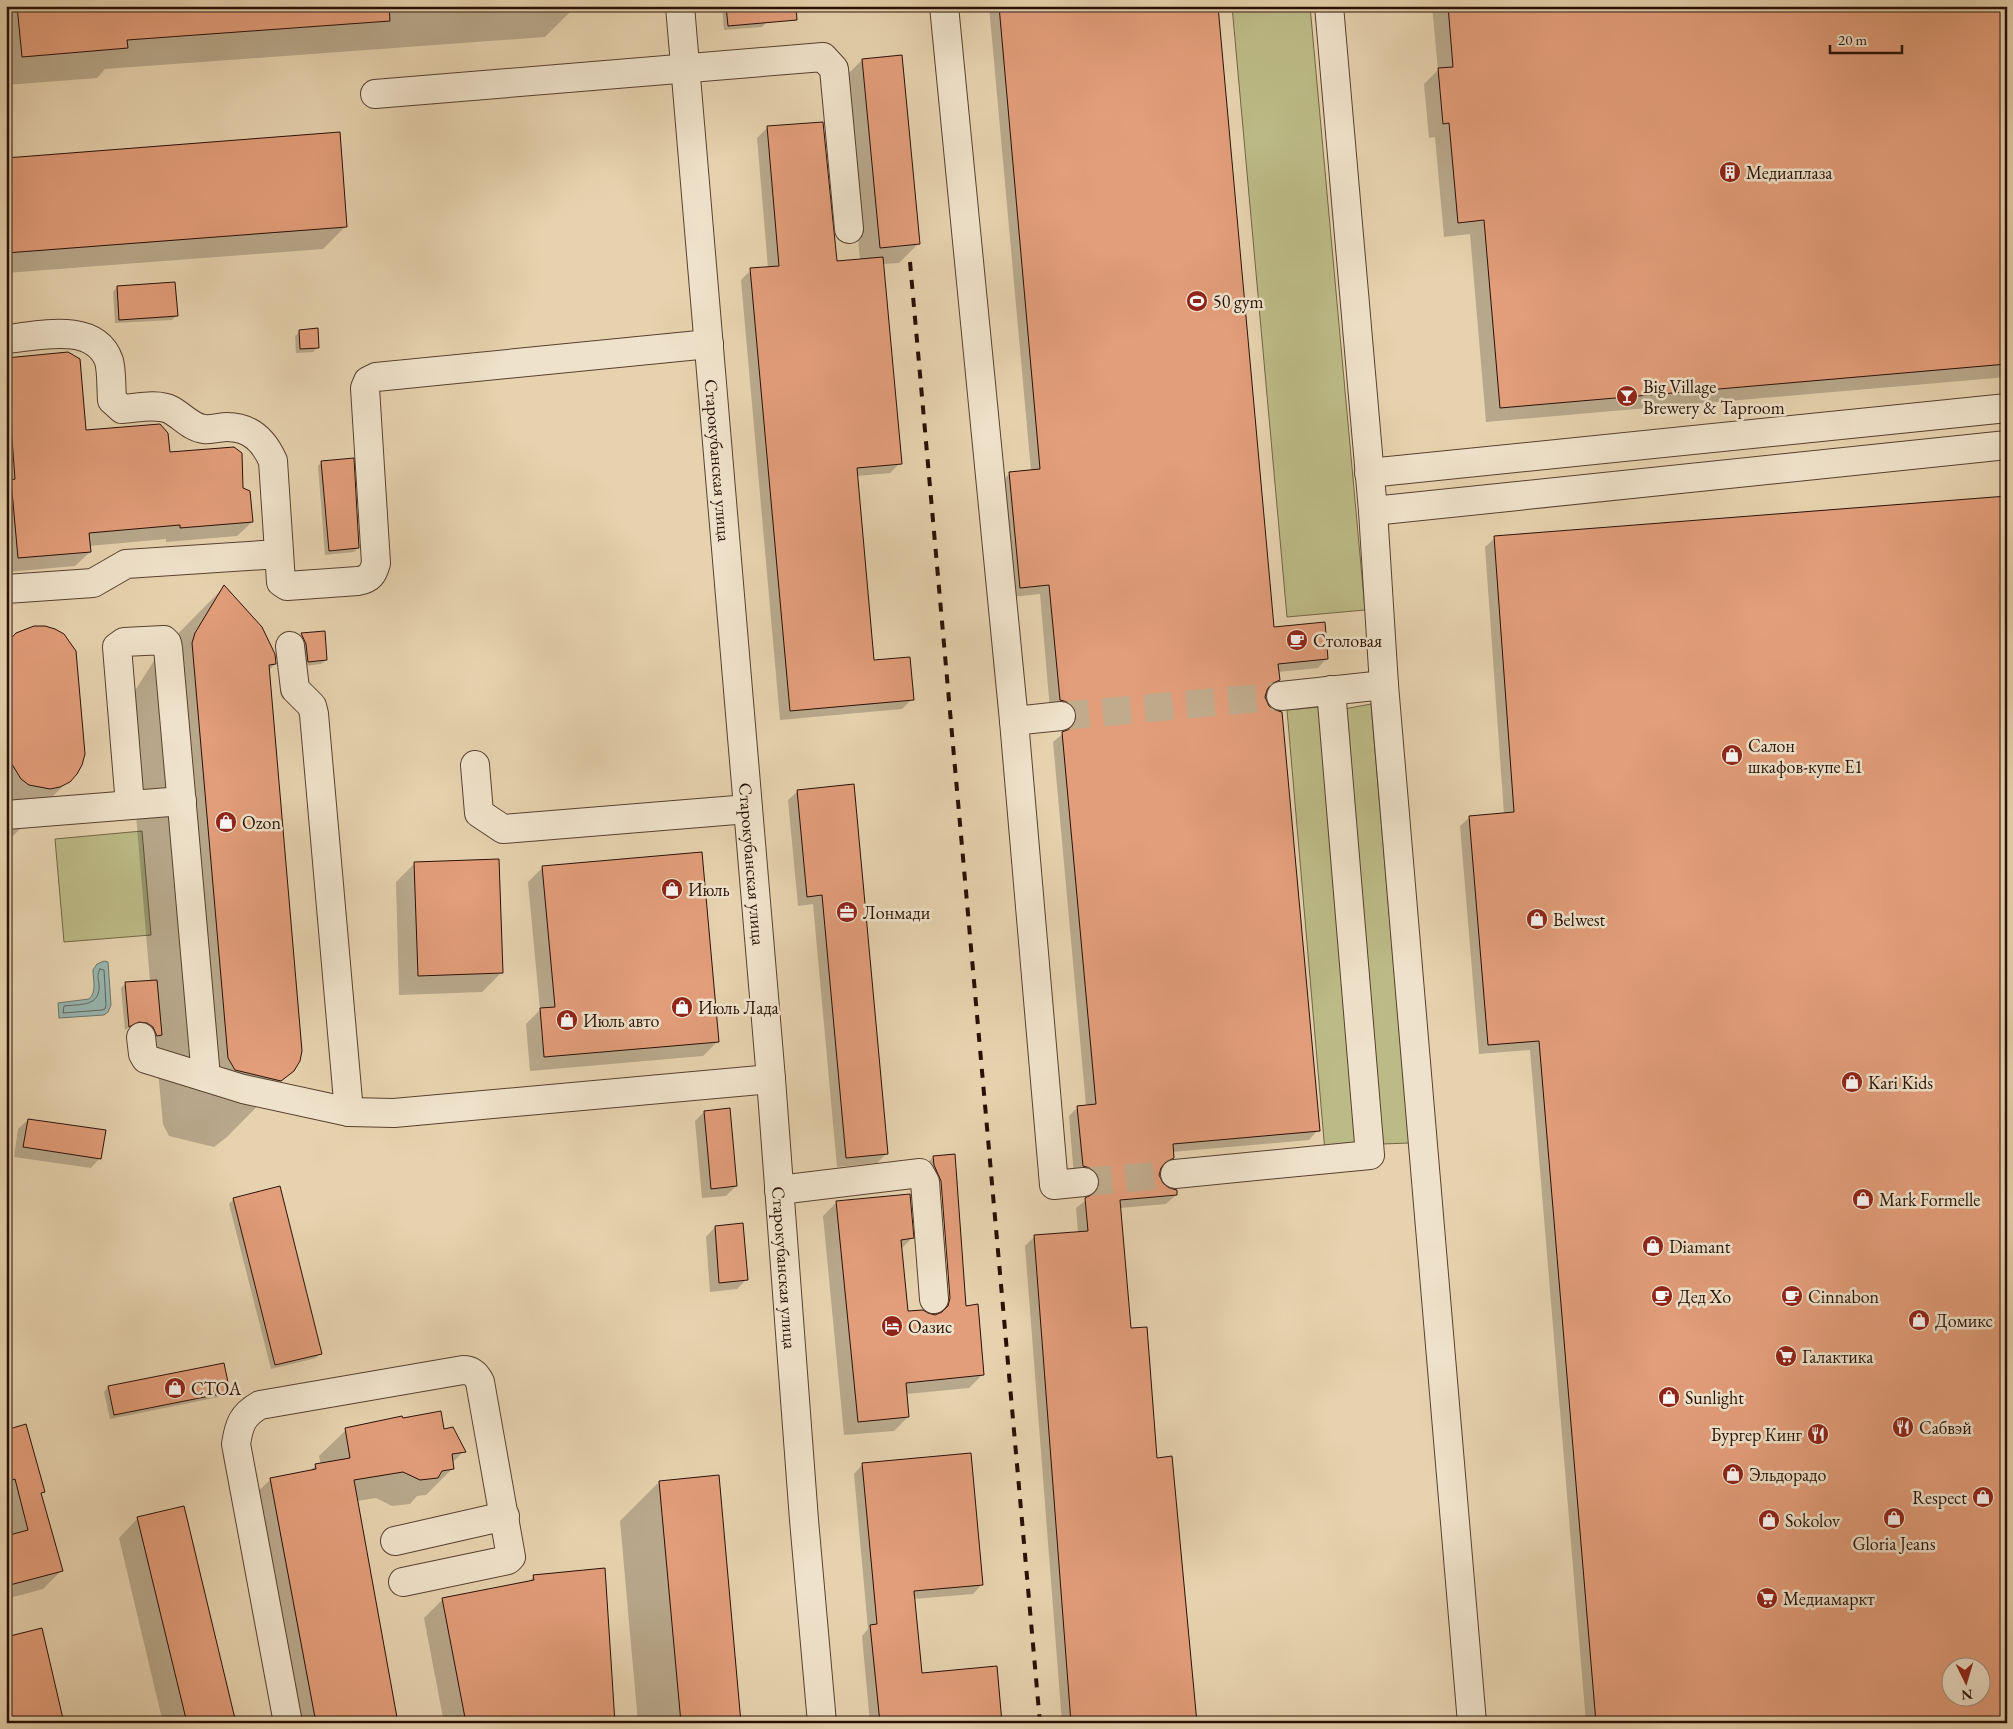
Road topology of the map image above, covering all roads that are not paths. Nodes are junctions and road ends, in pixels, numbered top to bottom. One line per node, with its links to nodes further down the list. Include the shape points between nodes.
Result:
1 (680, 6): 4 (street, Старокубанская улица)
2 (944, 6): 20 (street)
3 (1329, 6): 11 (street)
4 (686, 67): 5 (street); 6 (street, via 824,57 834,69); 8 (street, Старокубанская улица)
5 (375, 94)
6 (849, 229)
7 (6, 338): 13 (street, via 73,333 86,336 104,351 109,362 112,400 122,409 170,409 195,426 205,429 242,428 255,435 273,461)
8 (709, 344): 13 (street, via 376,377 368,381 365,388 376,563 373,573 358,581 287,586 281,582); 24 (street, Старокубанская улица)
9 (2007, 408): 11 (street)
10 (2007, 445): 12 (street)
11 (1369, 473): 12 (street)
12 (1373, 511): 16 (street)
13 (279, 554): 14 (street, via 126,564 93,583)
14 (6, 589)
15 (290, 646): 29 (street, via 295,689 312,706 314,714)
16 (1384, 685): 17 (street); 39 (street)
17 (1331, 690): 18 (street); 30 (street, via 1370,1156)
18 (1281, 696)
19 (1061, 716): 20 (street)
20 (1014, 721): 31 (street, via 1054,1185)
21 (476, 765): 24 (street, via 479,813 503,829)
22 (182, 801): 23 (street); 23 (street, via 168,643 164,640 124,642 117,647); 27 (street)
23 (130, 805): 25 (street)
24 (748, 809): 28 (street, Старокубанская улица)
25 (6, 815)
26 (149, 1045): 27 (street)
27 (206, 1077): 29 (street, via 243,1089)
28 (771, 1079): 29 (street, via 394,1113); 32 (street, Старокубанская улица)
29 (348, 1112)
30 (1175, 1174)
31 (1084, 1182)
32 (780, 1190): 33 (street, via 920,1173 925,1182); 38 (street, Старокубанская улица)
33 (934, 1299)
34 (505, 1516): 35 (street); 36 (street, via 511,1552 508,1560); 37 (street, via 480,1382 470,1370 260,1405 247,1412 238,1429 236,1444)
35 (395, 1541)
36 (404, 1582)
37 (288, 1723)
38 (822, 1723)
39 (1472, 1723)

